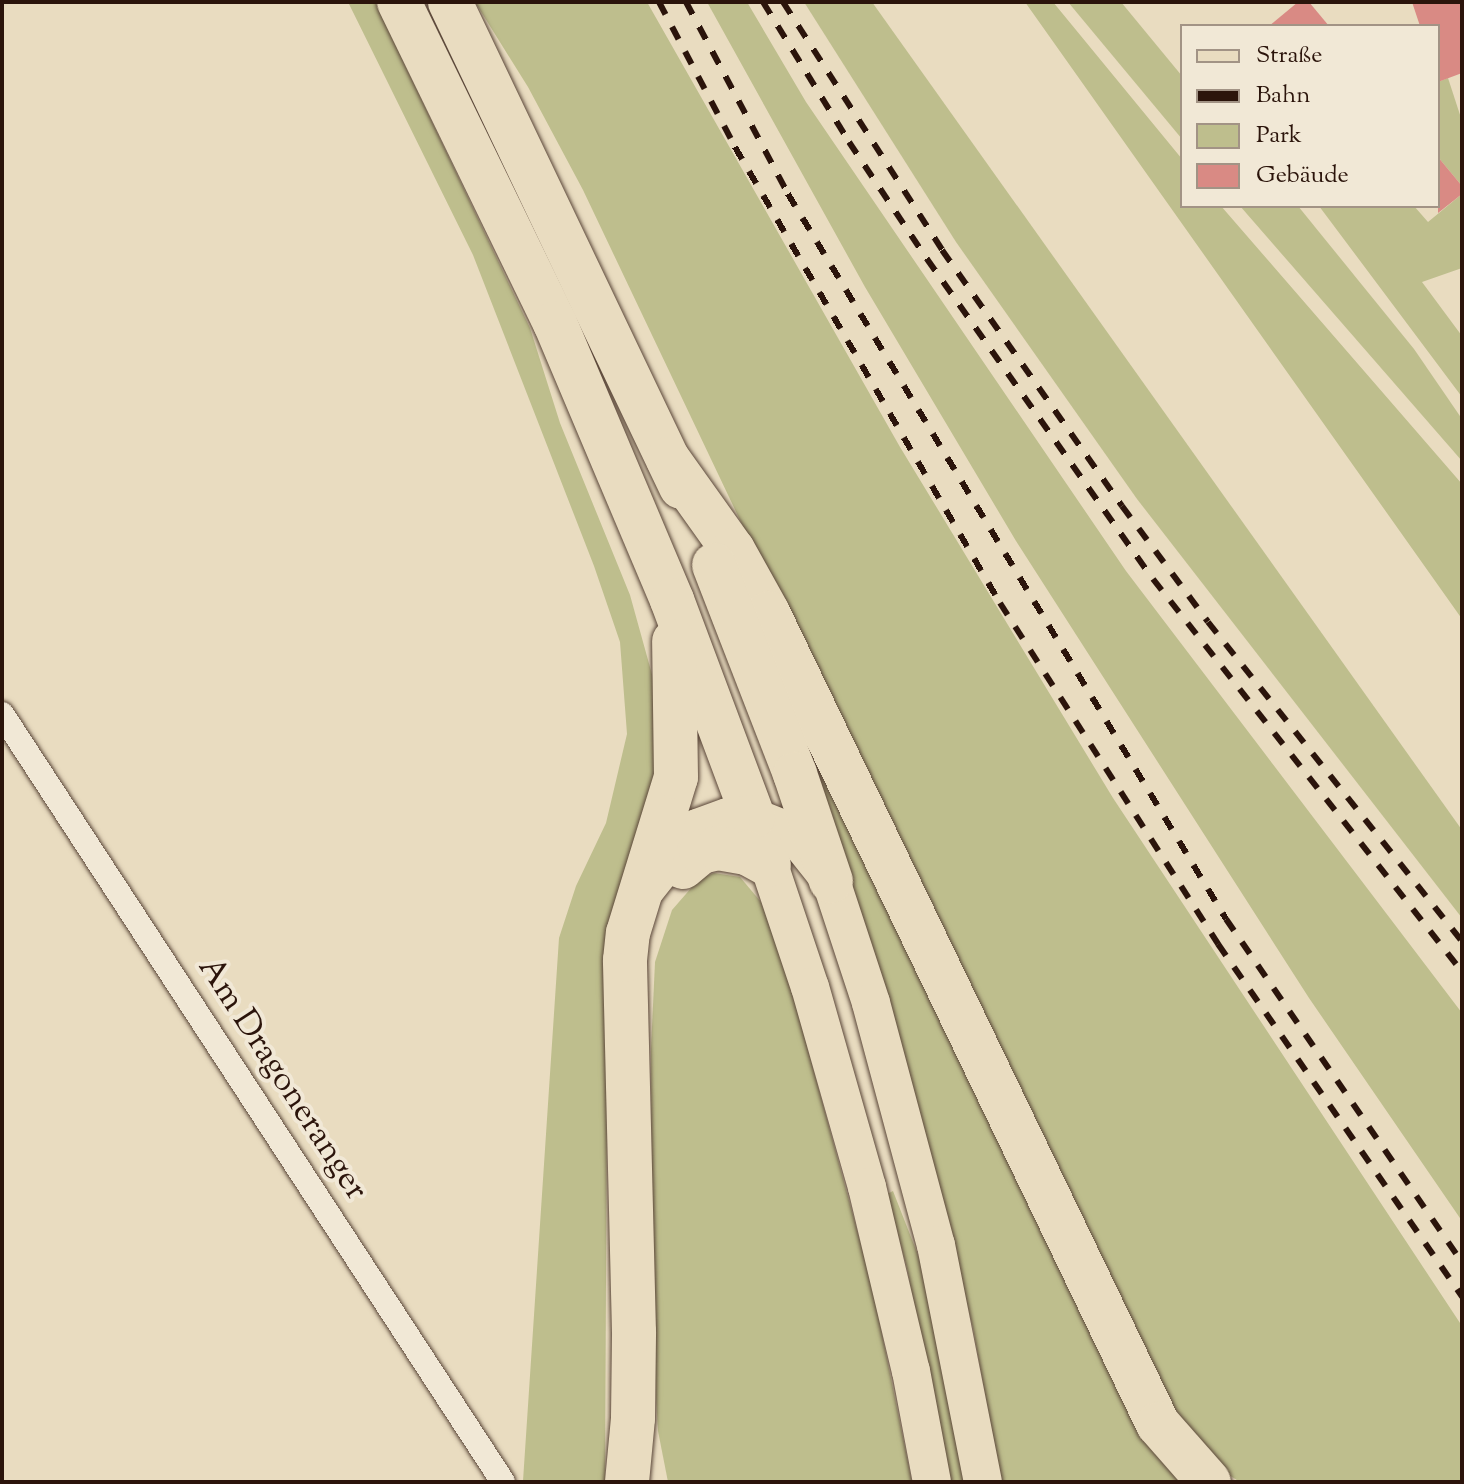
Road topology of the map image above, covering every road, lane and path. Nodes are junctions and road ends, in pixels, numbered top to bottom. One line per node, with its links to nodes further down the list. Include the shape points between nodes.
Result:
1 (399, 2): 4 (highway, via 555,323)
2 (450, 2): 3 (highway)
3 (668, 459): 8 (highway, via 732,606); 17 (highway, via 733,550 768,613 1158,1424)
4 (672, 600): 6 (highway); 9 (highway, via 676,777)
5 (2, 714): 12 (street, Am Dragoneranger)
6 (753, 817): 7 (main road); 8 (main road, via 793,833); 9 (highway, via 698,831 673,850)
7 (769, 865): 10 (highway, via 747,853 718,848 685,864 650,919); 15 (main road, via 867,1187)
8 (831, 881): 16 (main road, via 917,1170 959,1349)
9 (643, 888): 10 (highway, via 625,948)
10 (627, 1008): 11 (highway)
11 (633, 1418): 13 (highway); 14 (highway)
12 (503, 1482)
13 (627, 1482)
14 (650, 1482)
15 (932, 1482)
16 (983, 1482)
17 (1209, 1482)

